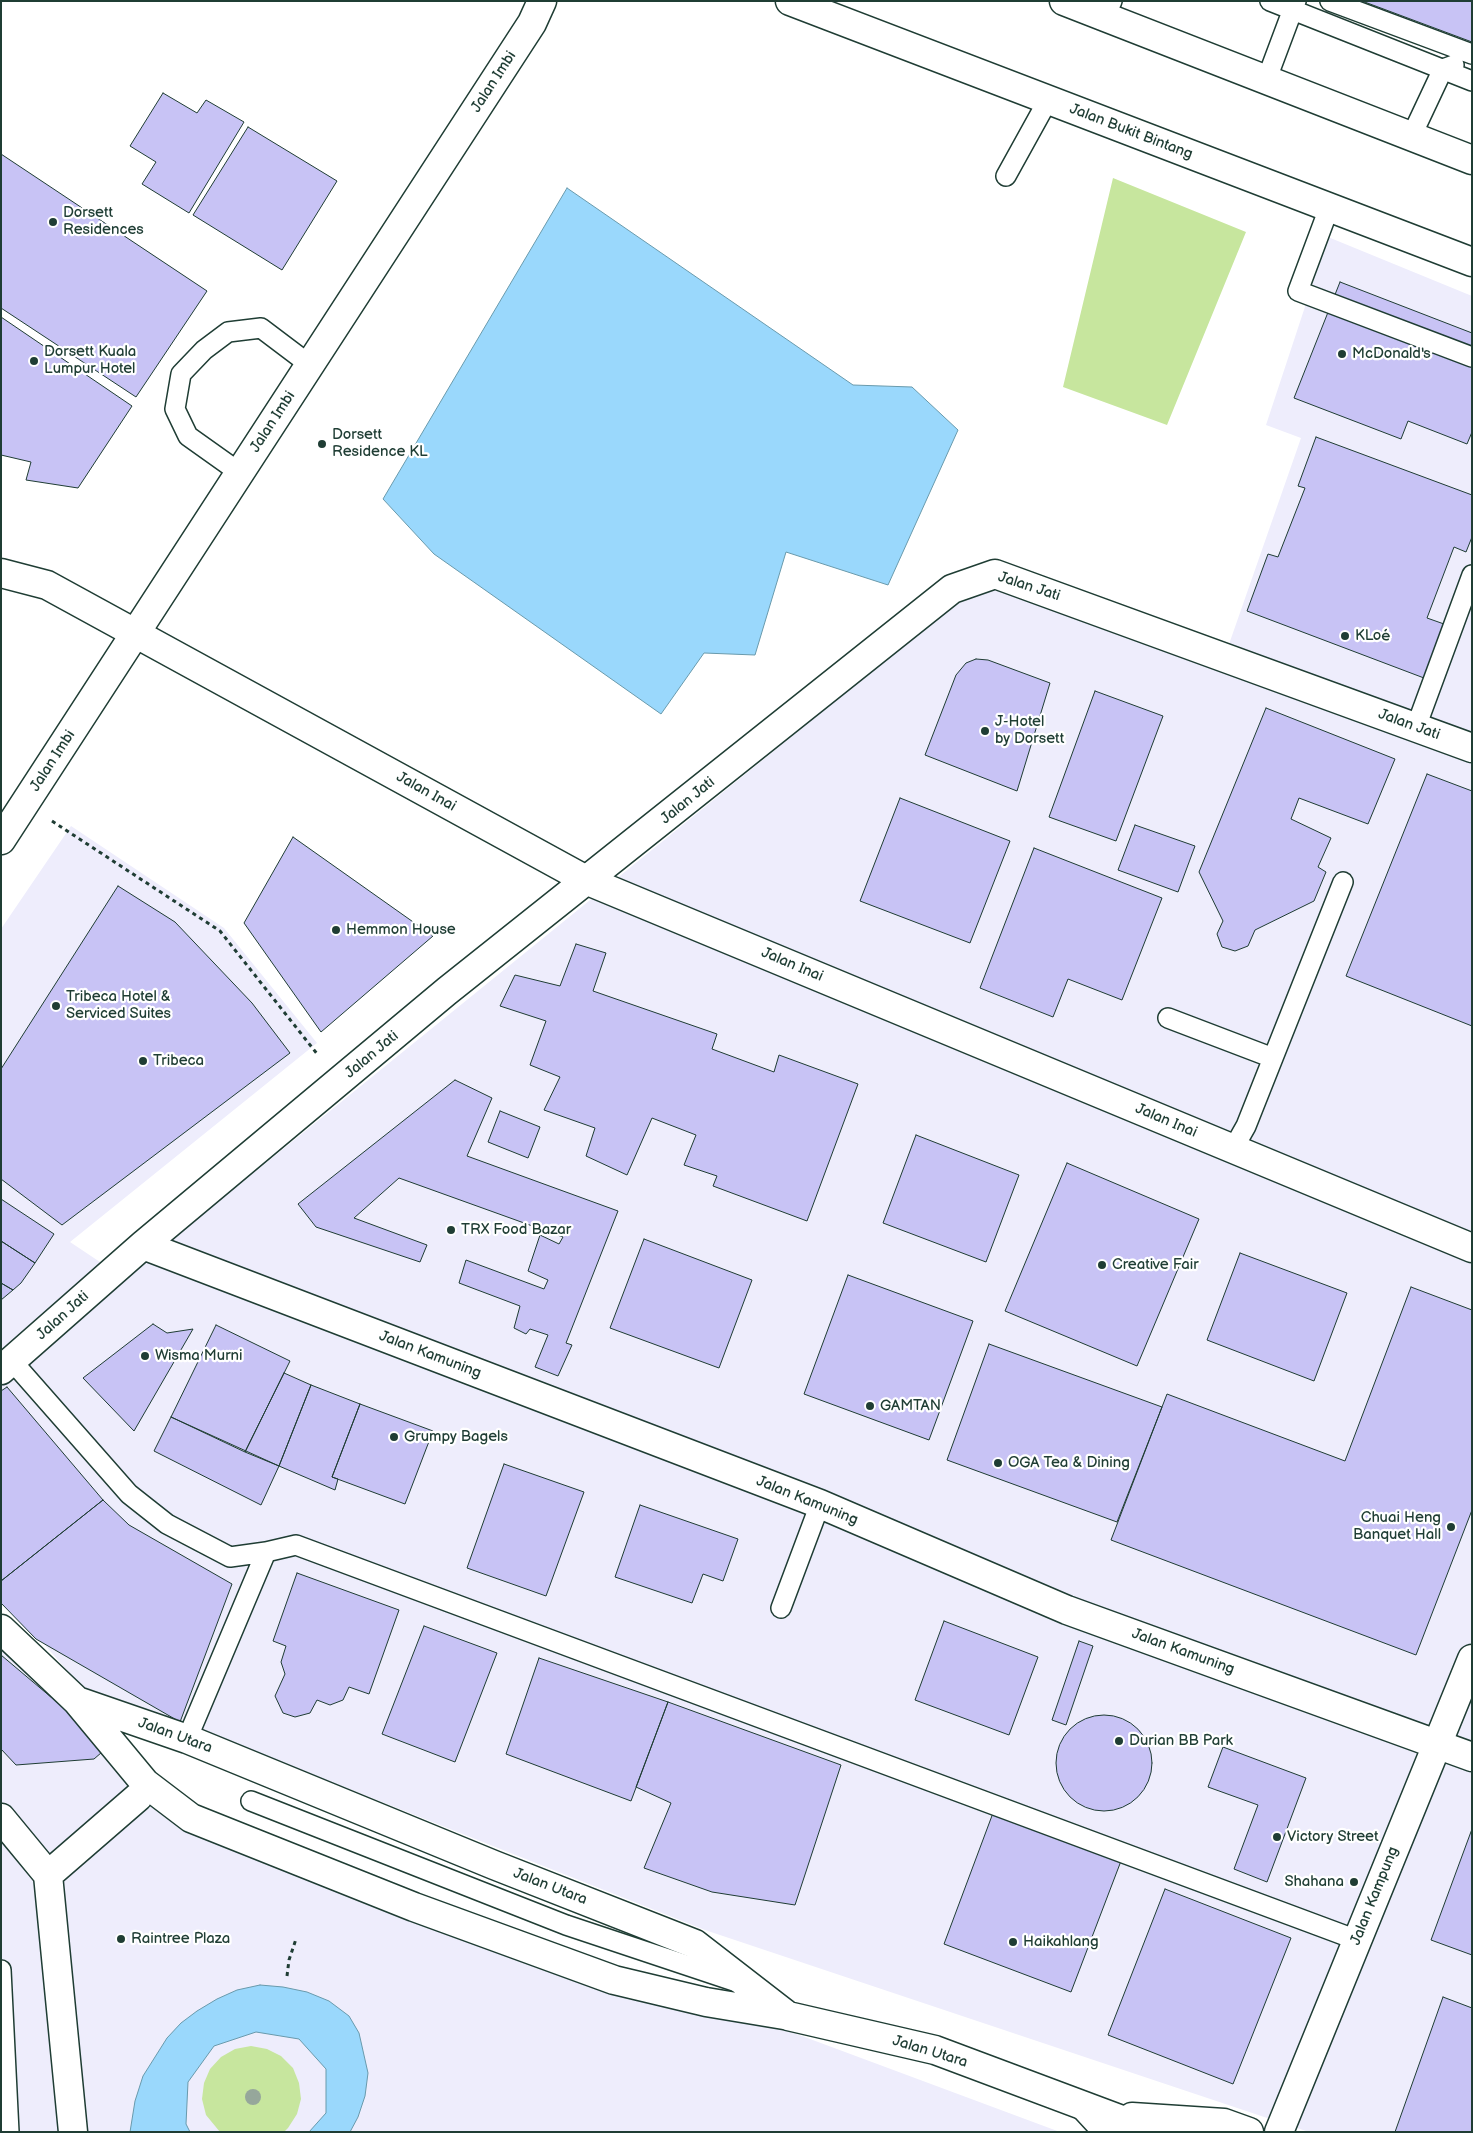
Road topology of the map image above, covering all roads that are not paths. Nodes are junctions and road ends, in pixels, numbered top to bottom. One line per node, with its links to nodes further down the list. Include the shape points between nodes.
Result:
1 (542, 1): 20 (street, Jalan Imbi, via 532,23)
2 (790, 1): 13 (street, Jalan Bukit Bintang)
3 (1064, 1): 7 (street)
4 (1270, 1): 6 (lane)
5 (1330, 1): 8 (lane)
6 (1294, 6): 10 (lane); 11 (lane)
7 (1108, 9): 11 (street)
8 (1472, 54)
9 (1472, 59): 10 (lane)
10 (1443, 69): 12 (lane); 14 (lane)
11 (1266, 81): 14 (street)
12 (1472, 81)
13 (1048, 100): 16 (lane); 17 (street, Jalan Bukit Bintang)
14 (1411, 137): 15 (street)
15 (1472, 160)
16 (1006, 176)
17 (1329, 208): 18 (street, Jalan Bukit Bintang); 19 (lane, via 1298,291)
18 (1472, 262)
19 (1472, 357)
20 (310, 364): 21 (street, Jalan Imbi); 21 (lane, via 262,328 228,332 204,350 181,374 175,409 188,436)
21 (240, 473): 24 (street, Jalan Imbi)
22 (1, 573): 24 (street, Jalan Inai, via 47,585)
23 (1472, 575): 25 (lane)
24 (135, 634): 27 (street, Jalan Imbi); 28 (street, Jalan Inai)
25 (1416, 727): 26 (street, Jalan Jati); 28 (street, Jalan Jati, via 995,574 952,589)
26 (1472, 748)
27 (1, 840)
28 (588, 881): 32 (street, Jalan Inai); 33 (street, Jalan Jati, via 447,991)
29 (1343, 882): 31 (lane)
30 (1168, 1018): 31 (lane)
31 (1274, 1058): 32 (lane)
32 (1234, 1149): 34 (street, Jalan Inai)
33 (143, 1245): 35 (street, Jalan Jati); 36 (street, Jalan Kamuning)
34 (1472, 1248)
35 (7, 1366): 37 (lane, via 129,1494 167,1524 230,1557)
36 (820, 1504): 38 (lane); 43 (street, Jalan Kamuning, via 1067,1610)
37 (266, 1552): 42 (lane); 49 (lane, via 296,1545)
38 (782, 1608)
39 (1, 1629): 41 (street, Jalan Utara)
40 (1472, 1659): 43 (street, Jalan Kampung)
41 (77, 1701): 42 (street, Jalan Utara); 52 (street, via 145,1783 191,1818 414,1907 614,1980 706,2002)
42 (187, 1739): 51 (street, Jalan Utara, via 695,1944)
43 (1437, 1744): 44 (street, Jalan Kamuning); 49 (street, Jalan Kampung)
44 (1472, 1757)
45 (138, 1797): 48 (street)
46 (251, 1801): 51 (lane, via 566,1925)
47 (1, 1818): 48 (street)
48 (48, 1875): 55 (street)
49 (1357, 1940): 58 (street, Jalan Kampung)
50 (1, 1970): 54 (lane)
51 (749, 1986): 52 (street, Jalan Utara)
52 (788, 2016): 53 (street, Jalan Utara, via 935,2050 1074,2102)
53 (1107, 2124): 56 (street, Jalan Utara); 57 (street, Jalan Utara, via 1224,2123)
54 (9, 2132)
55 (74, 2132)
56 (1154, 2132)
57 (1249, 2132)
58 (1278, 2132)

